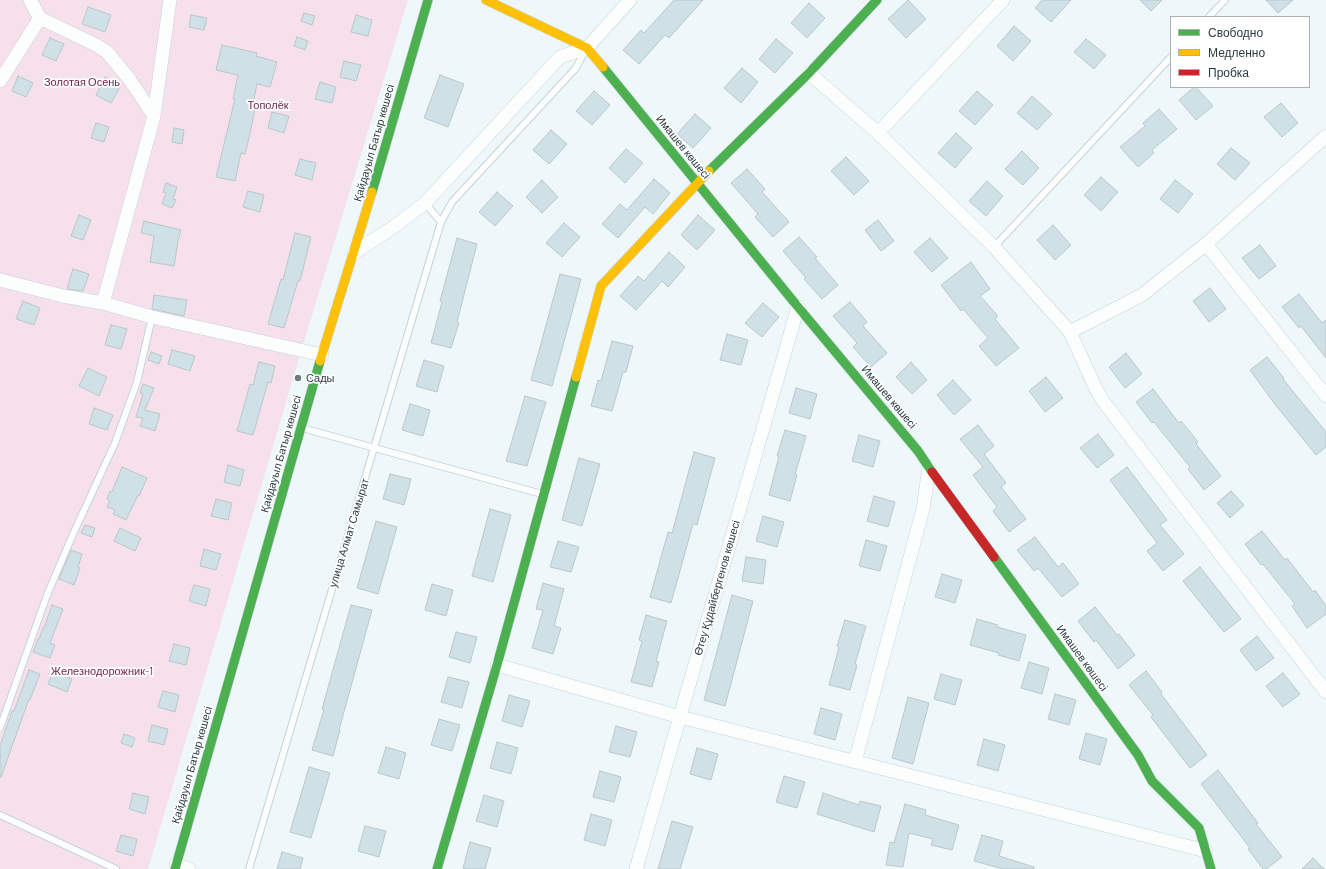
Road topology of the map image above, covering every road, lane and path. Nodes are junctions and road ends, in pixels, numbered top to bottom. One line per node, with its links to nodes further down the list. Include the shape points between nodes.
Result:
1 (30, 0): 10 (street)
2 (170, 0): 15 (street)
3 (428, 0): 23 (street, Қайдауыл Батыр көшесі)
4 (630, 0): 11 (street)
5 (877, 0): 13 (street)
6 (1003, 0): 16 (street)
7 (1225, 0): 9 (lane)
8 (491, 1): 11 (street, Имашев көшесі)
9 (1210, 16)
10 (40, 18): 14 (street); 15 (street, via 107,52)
11 (587, 48): 18 (street, Имашев көшесі); 19 (street, via 560,57); 20 (lane, улица Алмат Самырат, via 576,68 452,202)
12 (1170, 58): 22 (lane)
13 (809, 73): 16 (street); 18 (street)
14 (0, 81)
15 (154, 116): 25 (street)
16 (878, 133): 22 (street)
17 (1326, 136): 21 (street)
18 (697, 183): 26 (street, Имашев көшесі); 34 (street, via 600,286)
19 (425, 203): 20 (lane); 23 (street)
20 (441, 222): 32 (lane, улица Алмат Самырат)
21 (1206, 244): 28 (street, via 1142,295); 30 (street)
22 (994, 246): 28 (street)
23 (354, 253): 29 (street, Қайдауыл Батыр көшесі)
24 (0, 280): 25 (street)
25 (103, 303): 27 (street)
26 (798, 307): 33 (street, Имашев көшесі, via 918,451); 37 (street, Өтеу Құдайбергенов көшесі)
27 (152, 317): 29 (street); 38 (lane, via 137,382 115,443 47,595)
28 (1070, 332): 36 (street, via 1103,401)
29 (322, 355): 31 (street, Қайдауыл Батыр көшесі)
30 (1326, 396)
31 (301, 428): 32 (lane); 42 (street, Қайдауыл Батыр көшесі)
32 (374, 448): 34 (lane); 45 (lane, улица Алмат Самырат)
33 (929, 468): 39 (street, via 923,509); 41 (street, Имашев көшесі, via 1138,755 1152,781 1199,828)
34 (544, 494): 35 (street)
35 (497, 665): 37 (street); 46 (street)
36 (1326, 692)
37 (680, 717): 39 (street); 47 (street, Өтеу Құдайбергенов көшесі)
38 (0, 728)
39 (855, 762): 41 (street)
40 (0, 815): 43 (lane)
41 (1206, 852): 48 (street, Имашев көшесі)
42 (175, 867): 44 (street)
43 (116, 869)
44 (189, 869)
45 (250, 869)
46 (437, 869)
47 (636, 869)
48 (1210, 869)

